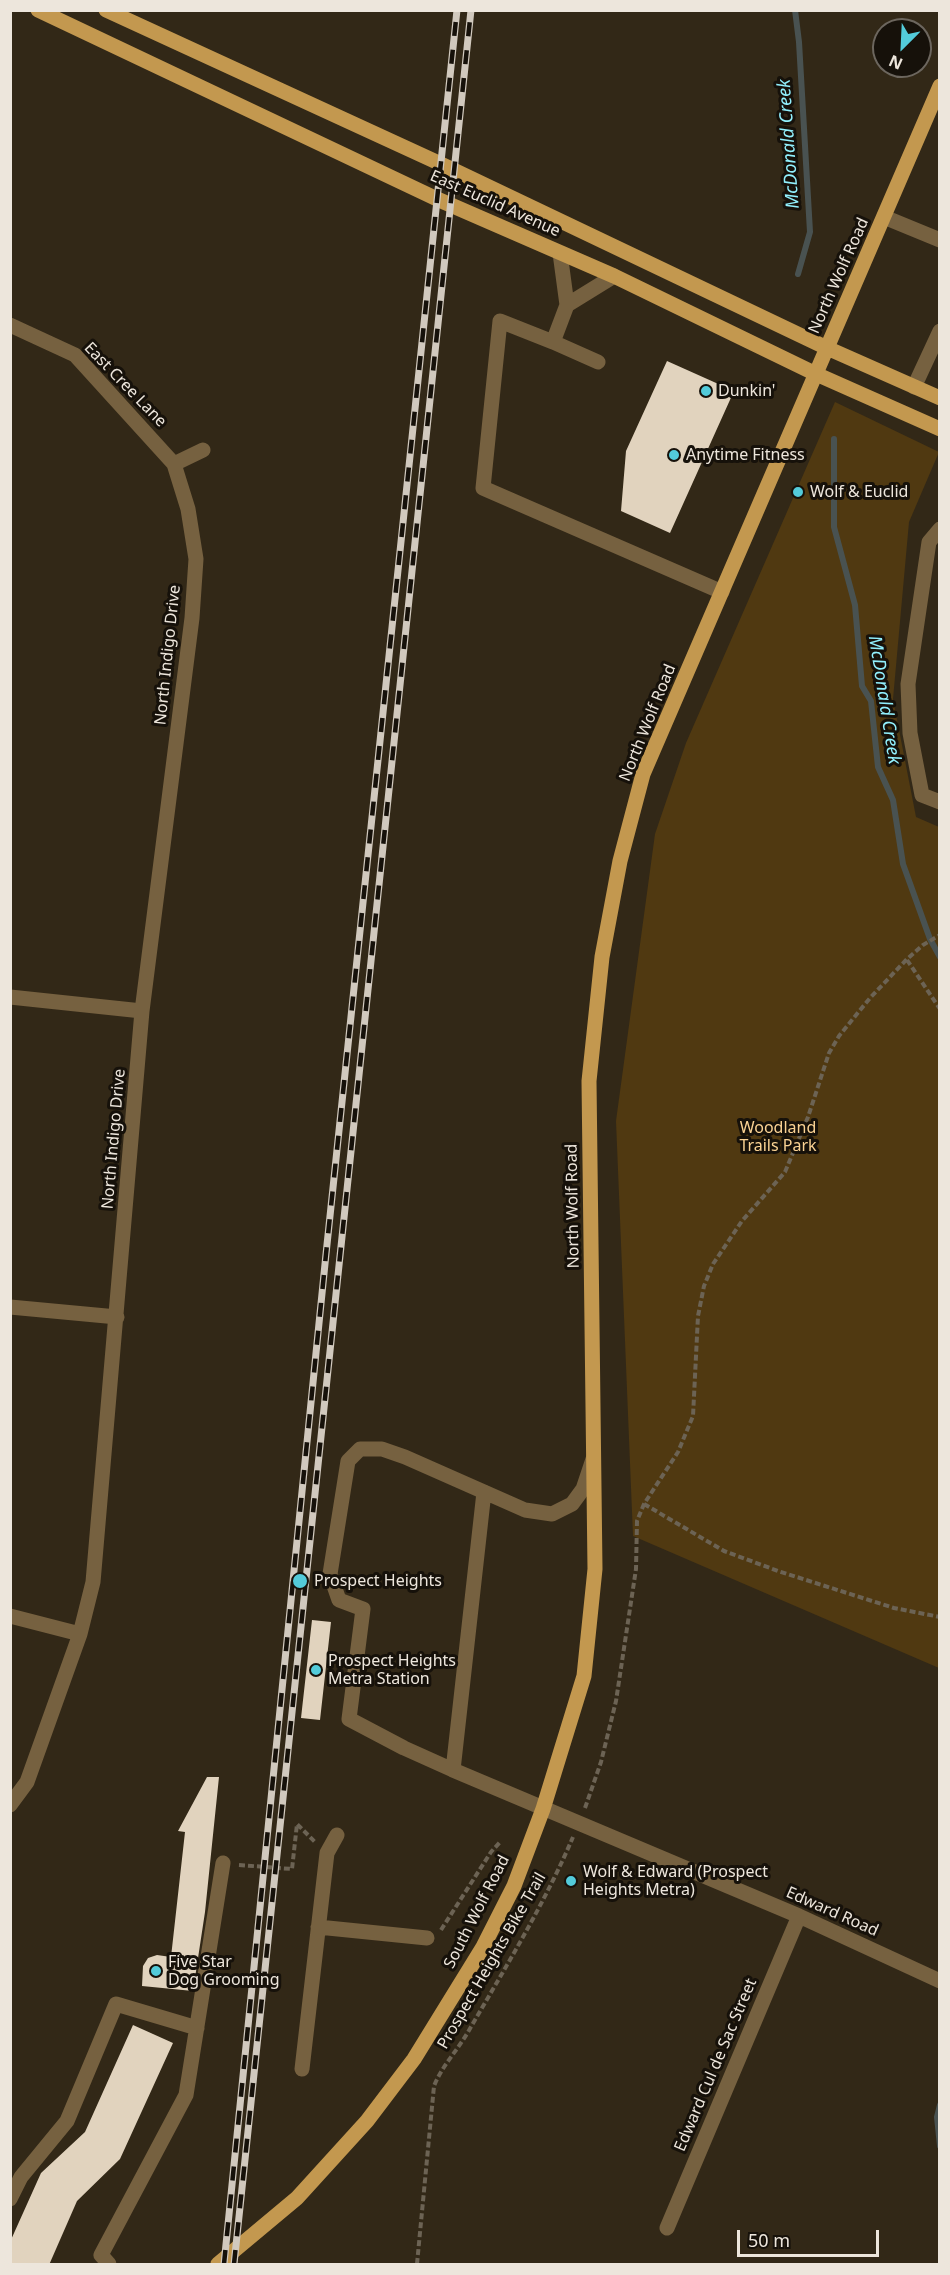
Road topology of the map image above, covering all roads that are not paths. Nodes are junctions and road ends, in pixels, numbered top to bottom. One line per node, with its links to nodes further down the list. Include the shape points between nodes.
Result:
1 (38, 10): 6 (main road, East Euclid Avenue)
2 (106, 10): 12 (main road, East Euclid Avenue, via 448,167)
3 (939, 86): 4 (main road, North Wolf Road)
4 (884, 217): 5 (street); 12 (main road, North Wolf Road)
5 (939, 240)
6 (560, 253): 7 (main road, East Euclid Avenue); 8 (street)
7 (614, 276): 8 (street); 14 (main road, East Euclid Avenue)
8 (567, 305): 11 (street)
9 (10, 325): 19 (street, East Cree Lane, via 75,355)
10 (939, 331): 15 (street)
11 (553, 342): 13 (street); 21 (street, via 500,321 483,488)
12 (827, 348): 14 (main road, North Wolf Road); 15 (main road, East Euclid Avenue)
13 (598, 362)
14 (816, 374): 17 (main road, East Euclid Avenue); 21 (main road, North Wolf Road)
15 (914, 387): 16 (main road, East Euclid Avenue)
16 (939, 398)
17 (939, 429)
18 (204, 450): 19 (street)
19 (174, 464): 24 (street, North Indigo Drive, via 188,509 196,559 192,618)
20 (939, 528): 22 (street, via 929,542 910,672 910,732 922,795)
21 (722, 592): 27 (main road, North Wolf Road, via 643,774 620,861 602,957 589,1081)
22 (939, 802)
23 (10, 997): 24 (street)
24 (142, 1011): 26 (street, North Indigo Drive)
25 (10, 1307): 26 (street)
26 (117, 1317): 30 (street, North Indigo Drive, via 93,1582)
27 (594, 1456): 28 (street, via 583,1489 572,1504 552,1514 525,1510); 33 (main road, South Wolf Road, via 595,1569 584,1676)
28 (484, 1492): 31 (street); 31 (street, Edward Road, via 382,1449 360,1449 348,1461 330,1574 339,1600 363,1609 349,1719)
29 (10, 1616): 30 (street)
30 (80, 1634): 32 (street, North Indigo Drive, via 27,1782)
31 (453, 1770): 33 (street, Edward Road)
32 (10, 1805)
33 (543, 1809): 36 (street, Edward Road); 45 (main road, South Wolf Road, via 499,1917 414,2059 368,2121 297,2198)
34 (337, 1835): 37 (street, via 327,1853)
35 (223, 1863): 40 (street)
36 (799, 1916): 39 (street, Edward Road); 43 (street, Edward Cul de Sac Street)
37 (318, 1927): 38 (street); 41 (street)
38 (427, 1938)
39 (939, 1981)
40 (197, 2028): 42 (street, via 116,2004 67,2121 21,2177); 44 (street, via 186,2095)
41 (302, 2069)
42 (10, 2199)
43 (667, 2228)
44 (101, 2261)
45 (218, 2265)

